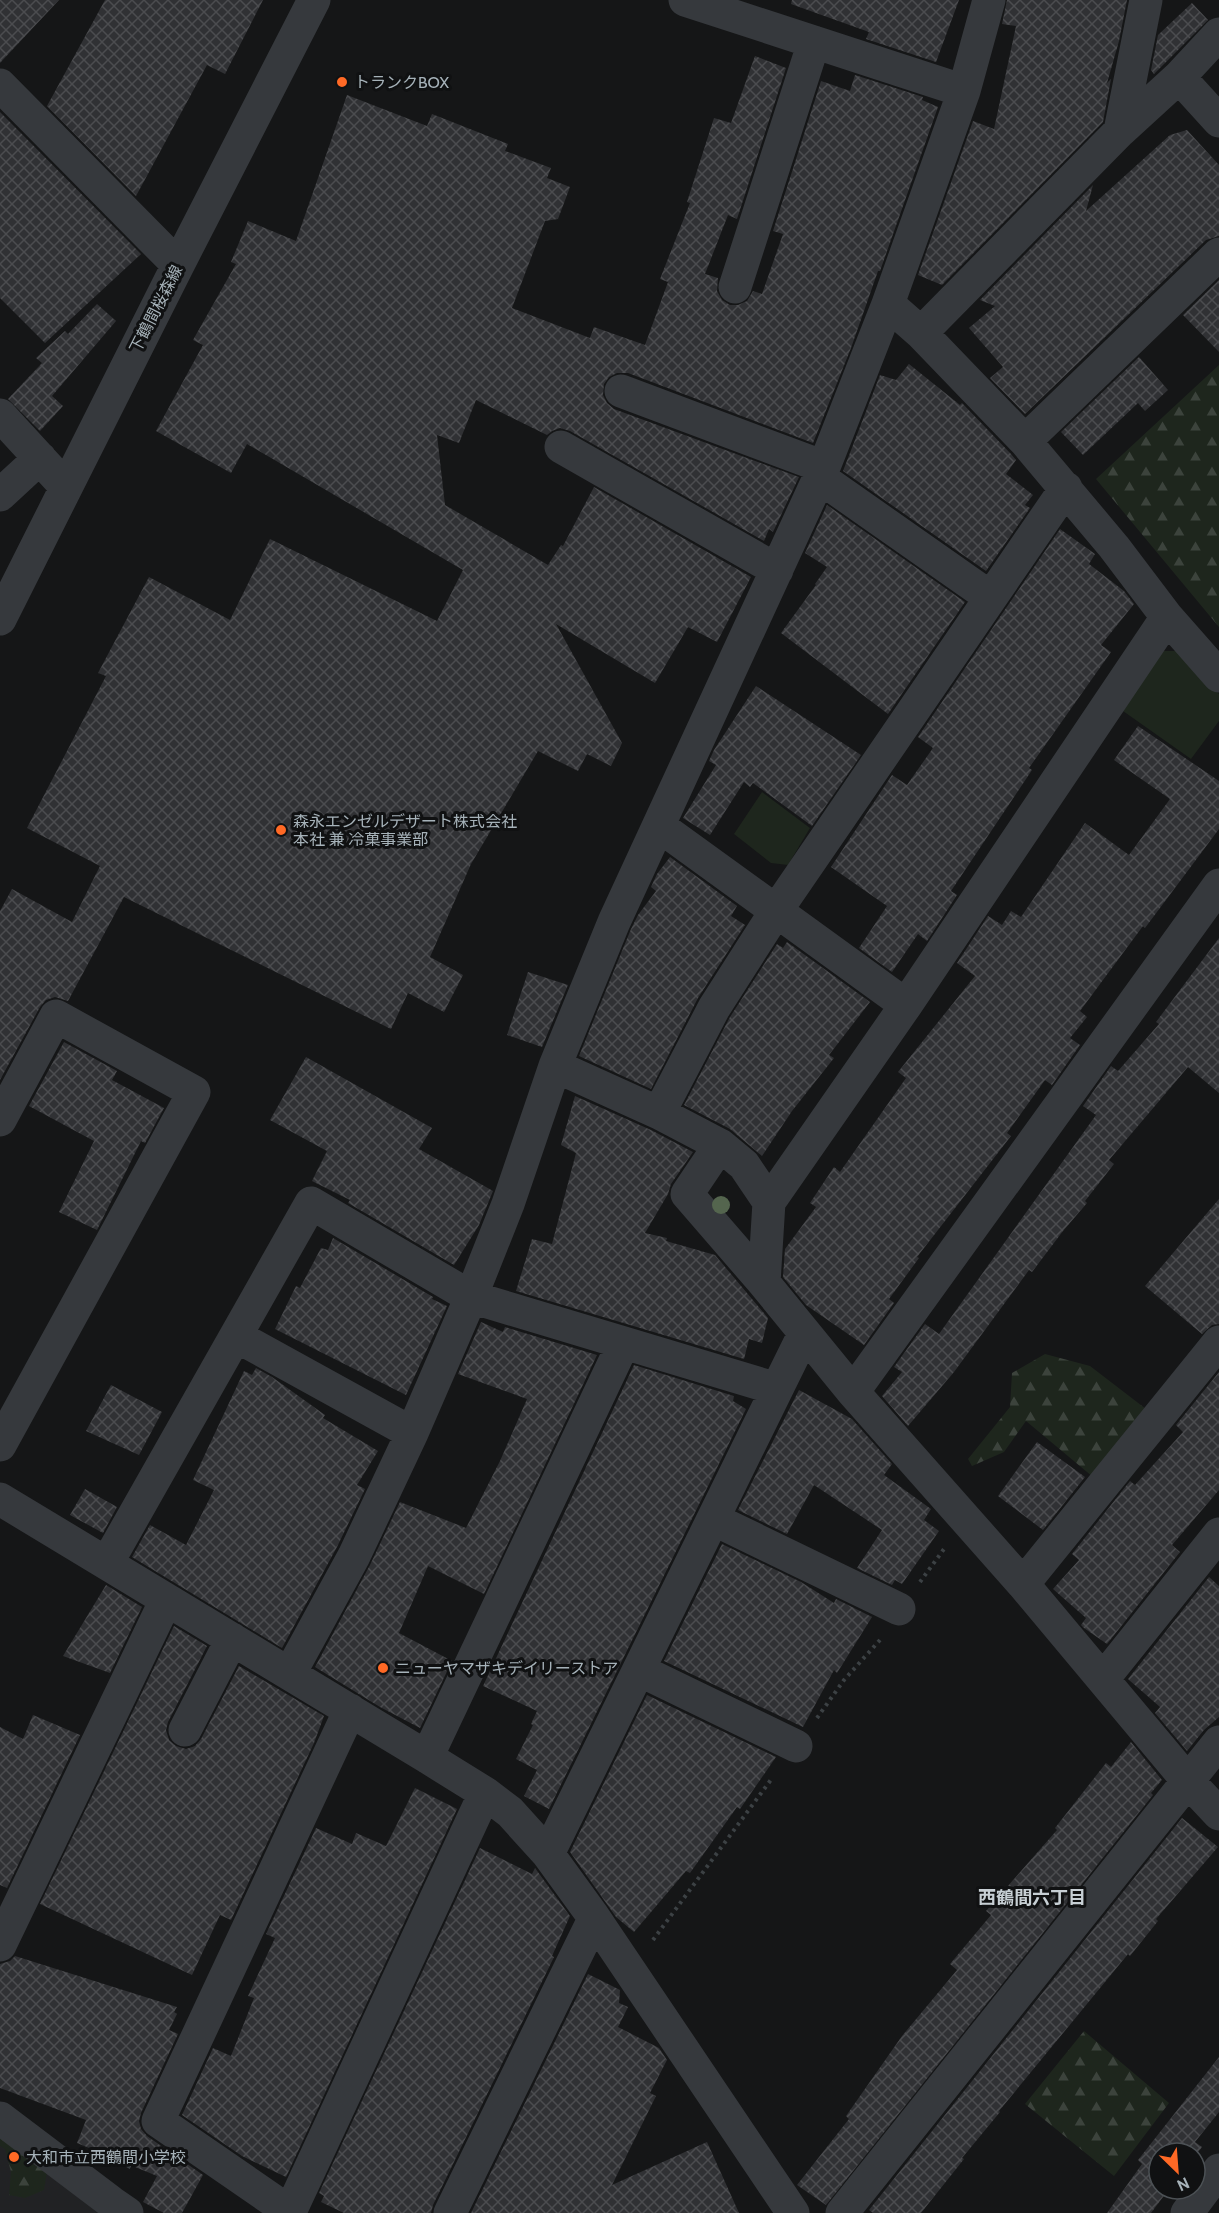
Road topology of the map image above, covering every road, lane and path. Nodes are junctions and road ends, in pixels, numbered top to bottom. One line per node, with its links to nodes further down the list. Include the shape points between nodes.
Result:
1 (314, 0): 13 (street, 下鶴間桜森線)
2 (684, 0): 6 (street)
3 (989, 0): 9 (street)
4 (1146, 0): 11 (street)
5 (1219, 34): 7 (street)
6 (814, 42): 9 (street); 14 (street)
7 (1179, 77): 10 (street); 11 (street)
8 (0, 85): 13 (street)
9 (964, 91): 15 (street)
10 (1219, 121)
11 (1120, 131): 16 (street)
12 (1219, 254): 19 (street)
13 (178, 265): 23 (street, 下鶴間桜森線)
14 (735, 287)
15 (888, 304): 16 (street); 22 (street)
16 (921, 333): 19 (street)
17 (621, 391): 22 (street)
18 (0, 415): 21 (street)
19 (1025, 441): 24 (street)
20 (561, 447): 26 (street)
21 (40, 458): 23 (street); 25 (street)
22 (822, 472): 26 (street); 27 (street)
23 (66, 487): 29 (street, 下鶴間桜森線)
24 (1066, 488): 27 (street); 28 (street)
25 (0, 495)
26 (777, 570): 31 (street)
27 (990, 597): 33 (street)
28 (1167, 617): 30 (street); 34 (street)
29 (0, 619)
30 (1219, 676)
31 (659, 826): 33 (street); 35 (street, via 614,921)
32 (1219, 885): 47 (street)
33 (777, 911): 34 (street); 36 (street, via 714,1008)
34 (906, 1005): 39 (street)
35 (555, 1066): 36 (street); 41 (street)
36 (659, 1113): 38 (street)
37 (0, 1120): 49 (street, via 56,1016 194,1092)
38 (720, 1145): 39 (street, via 744,1165); 40 (street, via 687,1194)
39 (769, 1202): 40 (street)
40 (764, 1283): 42 (street)
41 (471, 1297): 43 (street, via 311,1203); 45 (street); 48 (street)
42 (804, 1334): 46 (street); 47 (street)
43 (236, 1336): 48 (street); 53 (street)
44 (1219, 1342): 54 (street)
45 (623, 1344): 46 (street); 65 (street)
46 (777, 1389): 51 (street)
47 (853, 1392): 54 (street)
48 (412, 1433): 59 (street, via 354,1556)
49 (0, 1445)
50 (0, 1499): 53 (street)
51 (713, 1519): 56 (street); 58 (street)
52 (1219, 1534): 60 (street)
53 (107, 1563): 55 (street)
54 (1023, 1584): 60 (street)
55 (166, 1600): 57 (street); 71 (street)
56 (899, 1609)
57 (232, 1639): 59 (street); 62 (street)
58 (639, 1670): 64 (street); 69 (street)
59 (290, 1673): 61 (street)
60 (1103, 1679): 66 (street)
61 (350, 1710): 65 (street); 73 (street)
62 (185, 1730)
63 (1219, 1742): 66 (street)
64 (796, 1746)
65 (427, 1757): 67 (street)
66 (1187, 1780): 68 (street); 78 (street)
67 (485, 1792): 69 (street, via 510,1812); 73 (street, via 290,2212)
68 (1219, 1814)
69 (548, 1854): 70 (street)
70 (594, 1919): 76 (street); 77 (street)
71 (0, 1946)
72 (0, 2118): 75 (street)
73 (158, 2121): 75 (path, via 148,2131)
74 (1219, 2170): 79 (street)
75 (119, 2208)
76 (450, 2213)
77 (793, 2213)
78 (842, 2213)
79 (1186, 2213)

